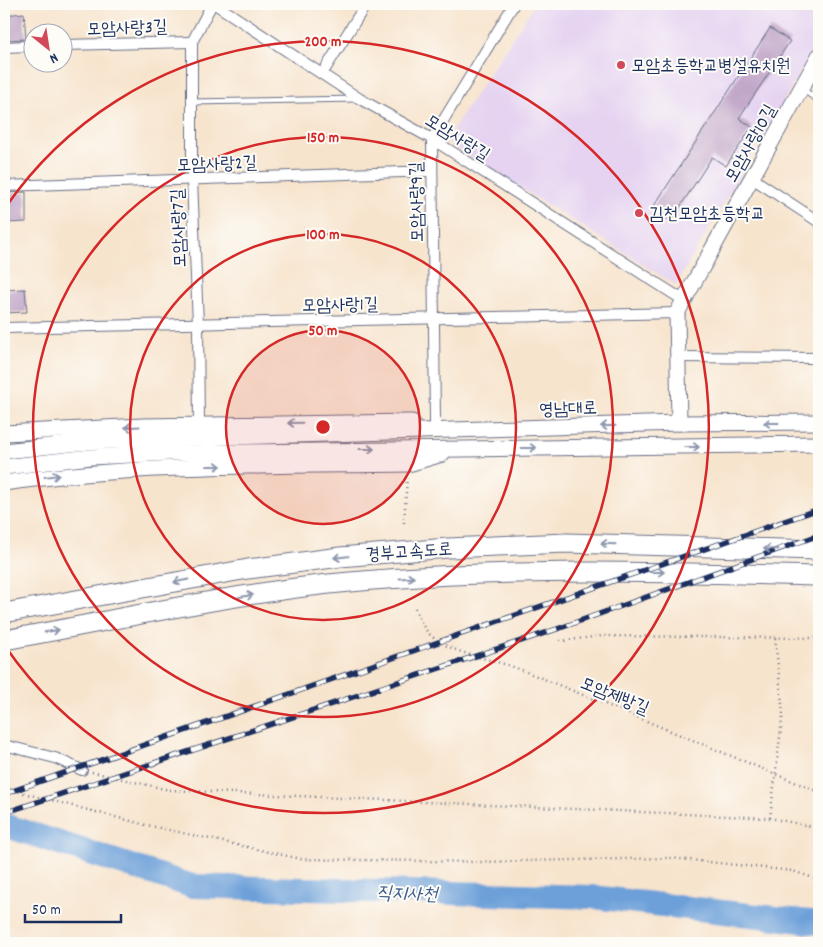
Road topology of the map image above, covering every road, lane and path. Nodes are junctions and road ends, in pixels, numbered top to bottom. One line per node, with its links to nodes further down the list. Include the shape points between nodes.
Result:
1 (213, 4): 4 (street, 모암사랑7길); 9 (street, 모암사랑길)
2 (366, 4): 9 (street)
3 (514, 4): 14 (street, 모암사랑9길)
4 (192, 42): 6 (street, 모암사랑3길); 13 (street, 모암사랑7길)
5 (22, 46): 7 (street)
6 (72, 46)
7 (4, 47)
8 (819, 56): 10 (main road, 모암사랑10길)
9 (322, 74): 11 (street, 모암사랑길)
10 (802, 89): 12 (lane); 16 (main road, 모암사랑10길)
11 (360, 99): 13 (lane); 14 (street, 모암사랑길)
12 (819, 101)
13 (192, 102): 17 (street, 모암사랑7길)
14 (432, 139): 15 (street, 모암사랑9길); 20 (street, 모암사랑길)
15 (431, 171): 17 (street, 모암사랑2길); 21 (street, 모암사랑9길)
16 (752, 178): 19 (street); 20 (main road, 모암사랑10길)
17 (192, 180): 18 (street, 모암사랑2길); 22 (street, 모암사랑7길)
18 (4, 186)
19 (819, 222)
20 (680, 306): 21 (street, 모암사랑1길); 24 (main road)
21 (434, 318): 22 (street, 모암사랑1길); 26 (street, 모암사랑9길)
22 (198, 324): 23 (street, 모암사랑1길); 29 (street, 모암사랑7길)
23 (4, 328)
24 (678, 357): 25 (street); 28 (main road)
25 (819, 358)
26 (435, 422): 29 (main road, one-way to 29); 30 (main road)
27 (819, 422): 28 (main road, 영남대로, one-way to 28)
28 (679, 423): 30 (main road, 영남대로, one-way to 30)
29 (199, 425): 31 (main road, one-way to 31)
30 (465, 431): 32 (main road, 영남대로)
31 (4, 433)
32 (318, 442): 34 (main road, one-way to 34); 35 (main road, via 88,442); 37 (main road, via 91,457)
33 (819, 444): 34 (main road, one-way to 33)
34 (460, 448): 36 (main road)
35 (4, 451)
36 (408, 464): 38 (main road, one-way to 36, via 72,473 190,466); 39 (path)
37 (4, 467)
38 (4, 483)
39 (404, 523)
40 (819, 550): 43 (highway, 경부고속도로, one-way to 43, via 566,543 448,548 248,569)
41 (819, 576): 46 (highway, 경부고속도로, one-way to 41, via 244,596 408,577 575,572)
42 (415, 608): 50 (path, 모암제방길, via 427,631 451,648 512,666)
43 (4, 613)
44 (775, 637): 45 (path); 47 (path, via 602,636); 50 (path, via 783,713)
45 (819, 638)
46 (4, 640)
47 (560, 641)
48 (4, 745): 49 (street, via 55,758)
49 (82, 770): 53 (path, via 169,790)
50 (777, 775): 52 (path, 모암제방길); 53 (path)
51 (4, 788): 55 (path, via 142,824 301,859 478,862 671,858 793,871)
52 (819, 792)
53 (770, 818): 54 (path)
54 (819, 828)
55 (819, 880)

